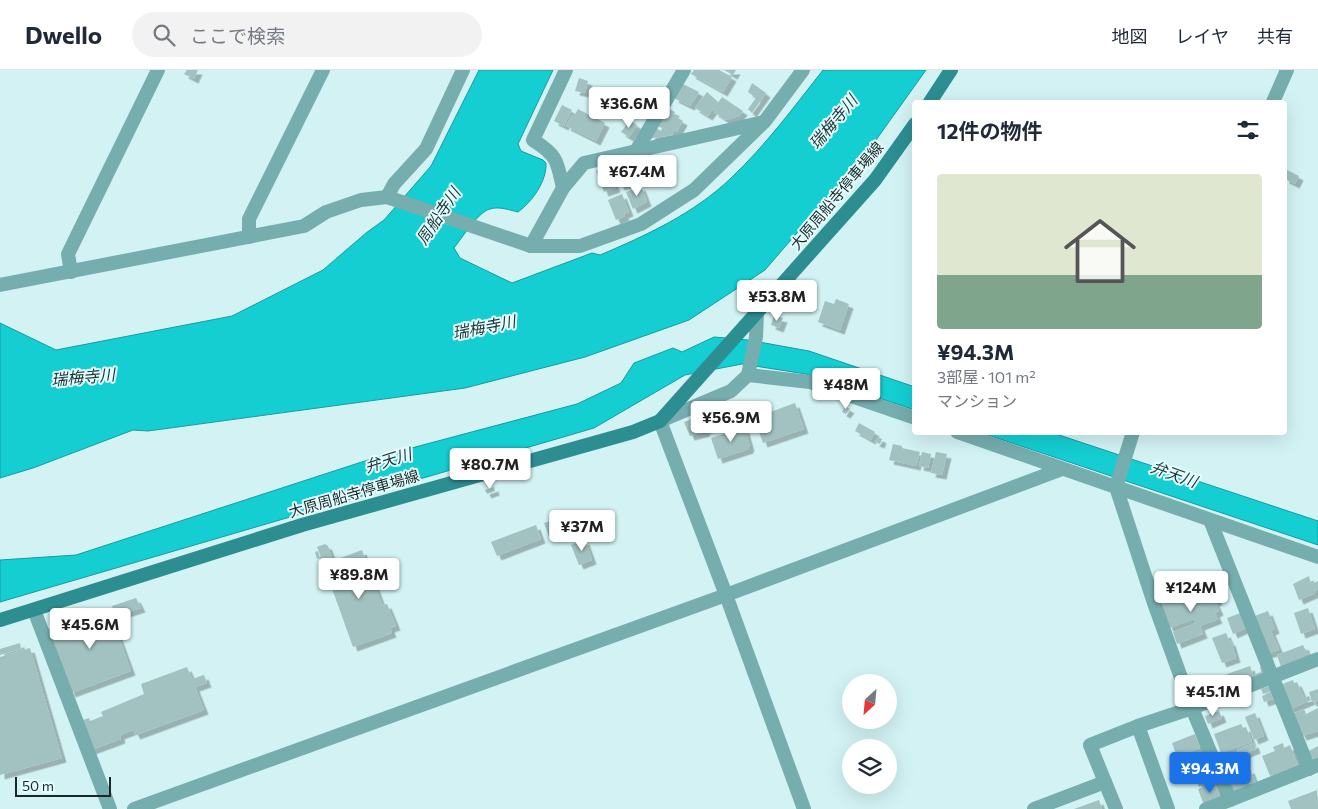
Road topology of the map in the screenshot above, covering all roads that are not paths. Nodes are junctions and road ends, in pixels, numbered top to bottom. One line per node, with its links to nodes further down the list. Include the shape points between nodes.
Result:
1 (158, 70): 18 (street, via 68,254)
2 (323, 70): 16 (street, via 249,219)
3 (462, 70): 15 (street, via 426,149 394,184)
4 (566, 70): 14 (street, via 533,140 556,158)
5 (684, 70): 13 (street)
6 (804, 70): 11 (street)
7 (951, 70): 9 (main road)
8 (1284, 71): 10 (street)
9 (931, 100)
10 (1274, 100)
11 (765, 122): 13 (street); 17 (street, via 694,190 641,224 580,246)
12 (912, 128): 20 (main road, 大原周船寺停車場線, via 875,180)
13 (636, 151): 14 (street, via 584,163)
14 (563, 188): 17 (street)
15 (387, 197): 16 (street, via 361,200 326,212 304,226); 17 (street)
16 (249, 237): 18 (street)
17 (531, 246)
18 (71, 272): 19 (street)
19 (0, 285)
20 (757, 313): 21 (street); 23 (main road, 大原周船寺停車場線)
21 (748, 375): 22 (street, via 810,382); 23 (street, via 731,391)
22 (912, 417)
23 (660, 421): 30 (street); 31 (main road, 大原周船寺停車場線, via 633,432 302,525)
24 (966, 435): 26 (street)
25 (1132, 435): 27 (street)
26 (1062, 469): 27 (street); 30 (street)
27 (1116, 487): 28 (street); 35 (street)
28 (1210, 520): 29 (street); 34 (street)
29 (1318, 557)
30 (726, 595): 41 (street); 42 (street)
31 (34, 610): 32 (main road, 大原周船寺停車場線); 40 (street)
32 (0, 620)
33 (1318, 659): 34 (street)
34 (1273, 676): 35 (street); 37 (street)
35 (1192, 708): 36 (street); 39 (street)
36 (1138, 726): 38 (street, via 1090,745); 45 (street)
37 (1314, 767): 39 (street)
38 (1105, 782): 43 (street); 44 (street)
39 (1230, 800): 46 (street)
40 (110, 809)
41 (134, 809)
42 (804, 809)
43 (1034, 809)
44 (1116, 809)
45 (1168, 809)
46 (1206, 809)

